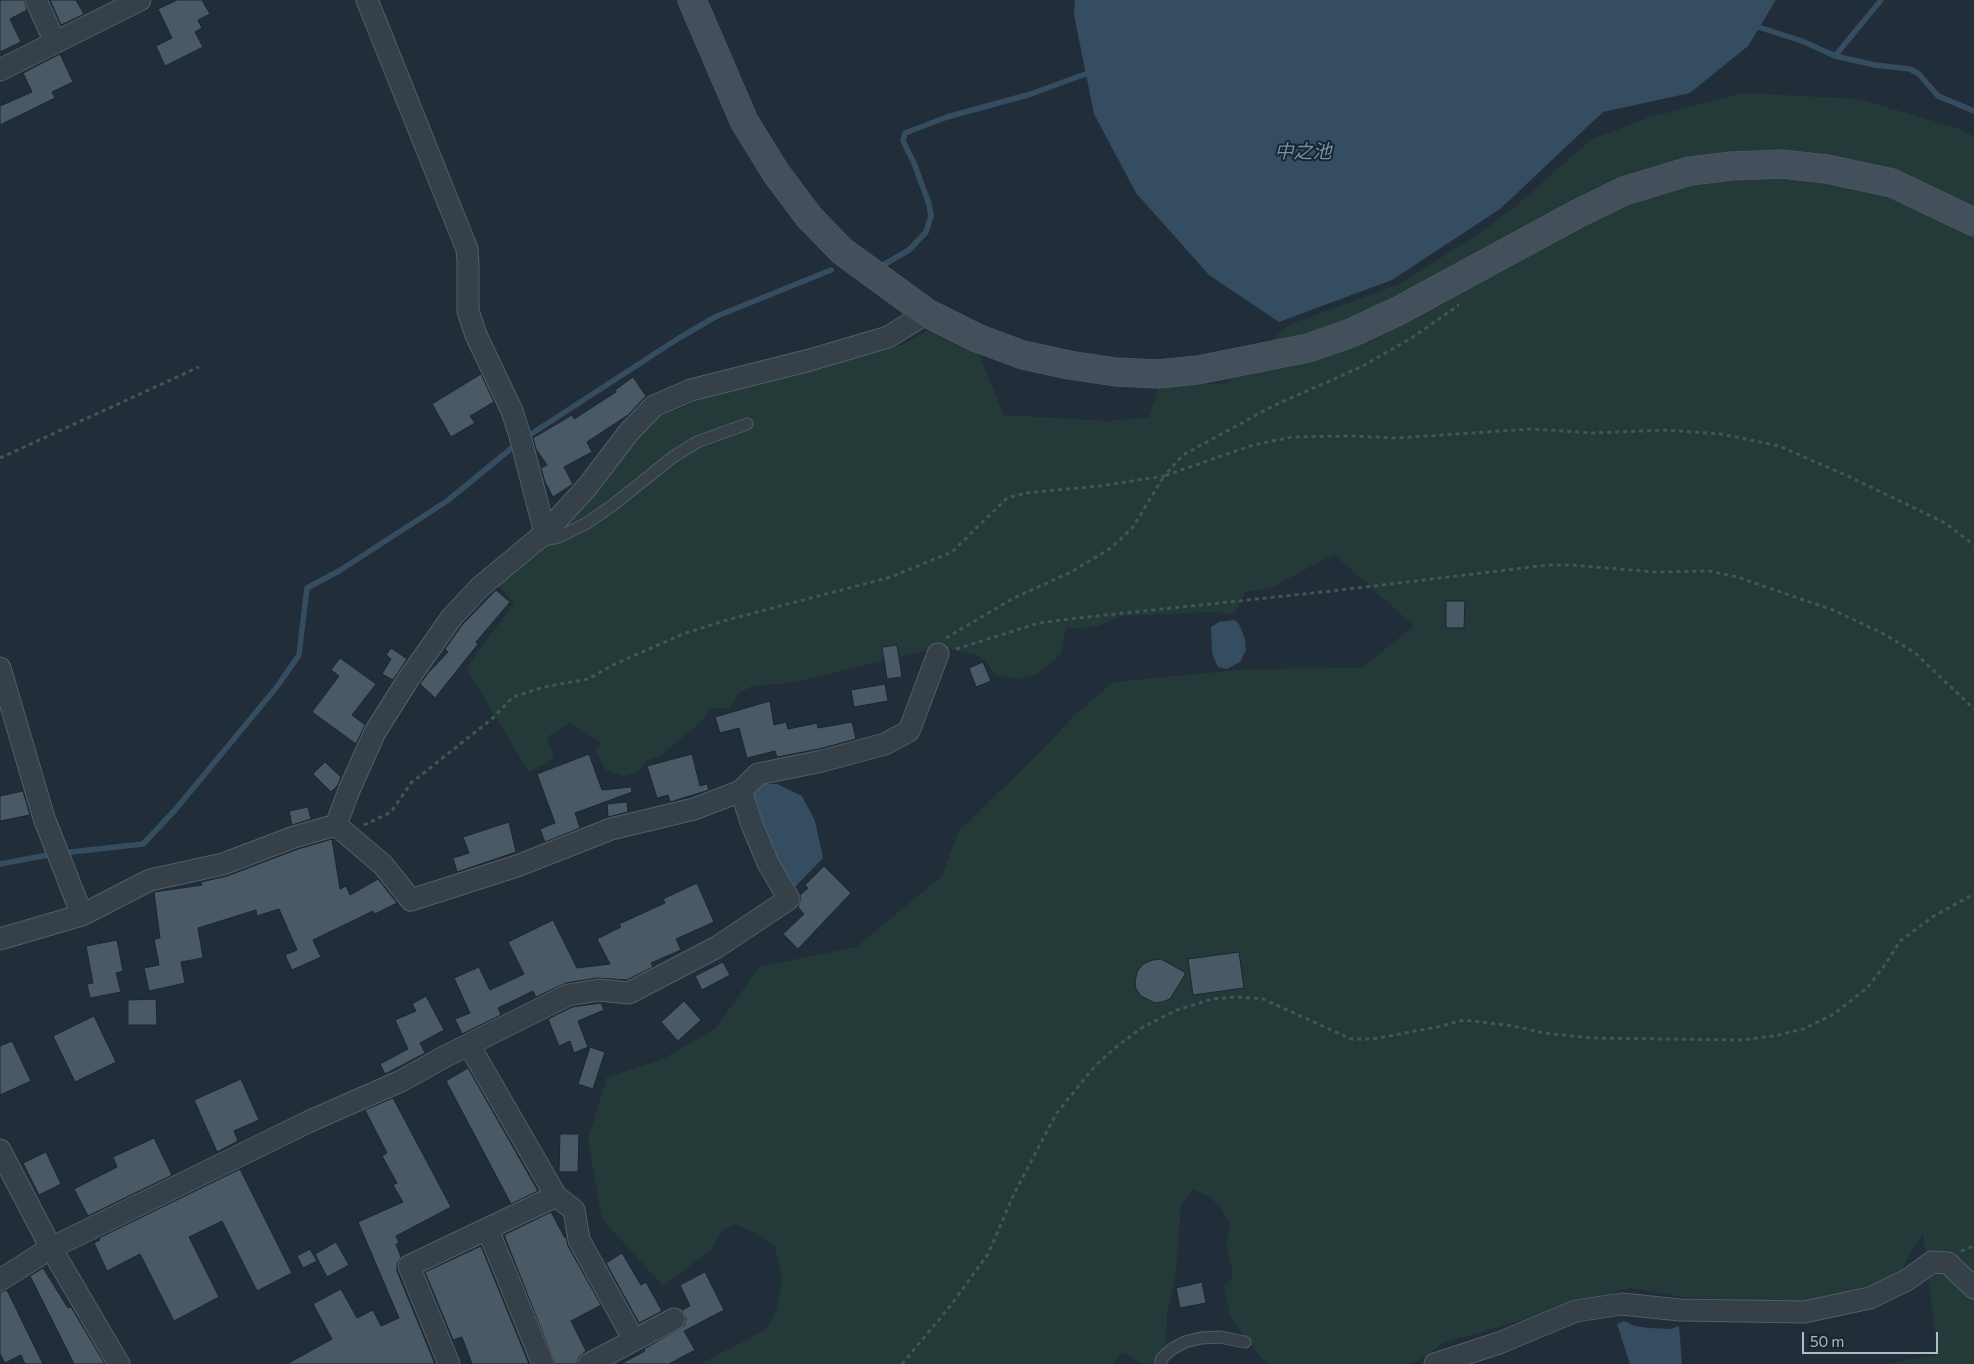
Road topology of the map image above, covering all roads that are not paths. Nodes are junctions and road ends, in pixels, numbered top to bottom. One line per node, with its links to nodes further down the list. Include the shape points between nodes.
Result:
1 (36, 0): 5 (street)
2 (140, 0): 5 (street)
3 (367, 0): 10 (street, via 467,249 468,311 512,411 521,440)
4 (692, 0): 8 (street, via 744,120 781,181 809,217 842,251)
5 (55, 42): 6 (street)
6 (0, 70)
7 (1974, 222): 8 (street, via 1892,183 1827,169 1781,164 1690,171 1624,191 1351,334 1308,348 1190,371 1158,374 1115,372 1023,355 977,338)
8 (927, 313): 10 (street, via 888,337 691,390 654,406)
9 (747, 424): 10 (lane, via 697,442 672,457 587,523 559,537)
10 (540, 538): 14 (street, via 480,587 452,617 375,732)
11 (938, 654): 13 (street, via 909,731 885,744 758,774)
12 (0, 668): 15 (street, via 44,818)
13 (741, 792): 14 (street, via 694,809 612,828 516,866 411,900 383,865); 17 (street, via 768,863 788,899 717,947 629,993 599,990 568,995)
14 (336, 825): 15 (street, via 294,836 223,864 150,880)
15 (82, 915): 16 (street)
16 (0, 939)
17 (469, 1045): 19 (street); 21 (street, via 401,1081 308,1122)
18 (0, 1150): 21 (street)
19 (556, 1196): 20 (street); 25 (street, via 574,1210 579,1240)
20 (488, 1230): 28 (street, via 409,1266); 29 (street)
21 (51, 1248): 22 (street); 27 (street)
22 (0, 1280)
23 (1974, 1288): 32 (street, via 1948,1263 1932,1262 1907,1280 1870,1298 1804,1312 1680,1310 1622,1304 1576,1312)
24 (674, 1318): 25 (street)
25 (634, 1340): 30 (street)
26 (1245, 1342): 31 (lane, via 1220,1337 1185,1342 1172,1349)
27 (119, 1364)
28 (449, 1364)
29 (543, 1364)
30 (589, 1364)
31 (1160, 1364)
32 (1435, 1364)

